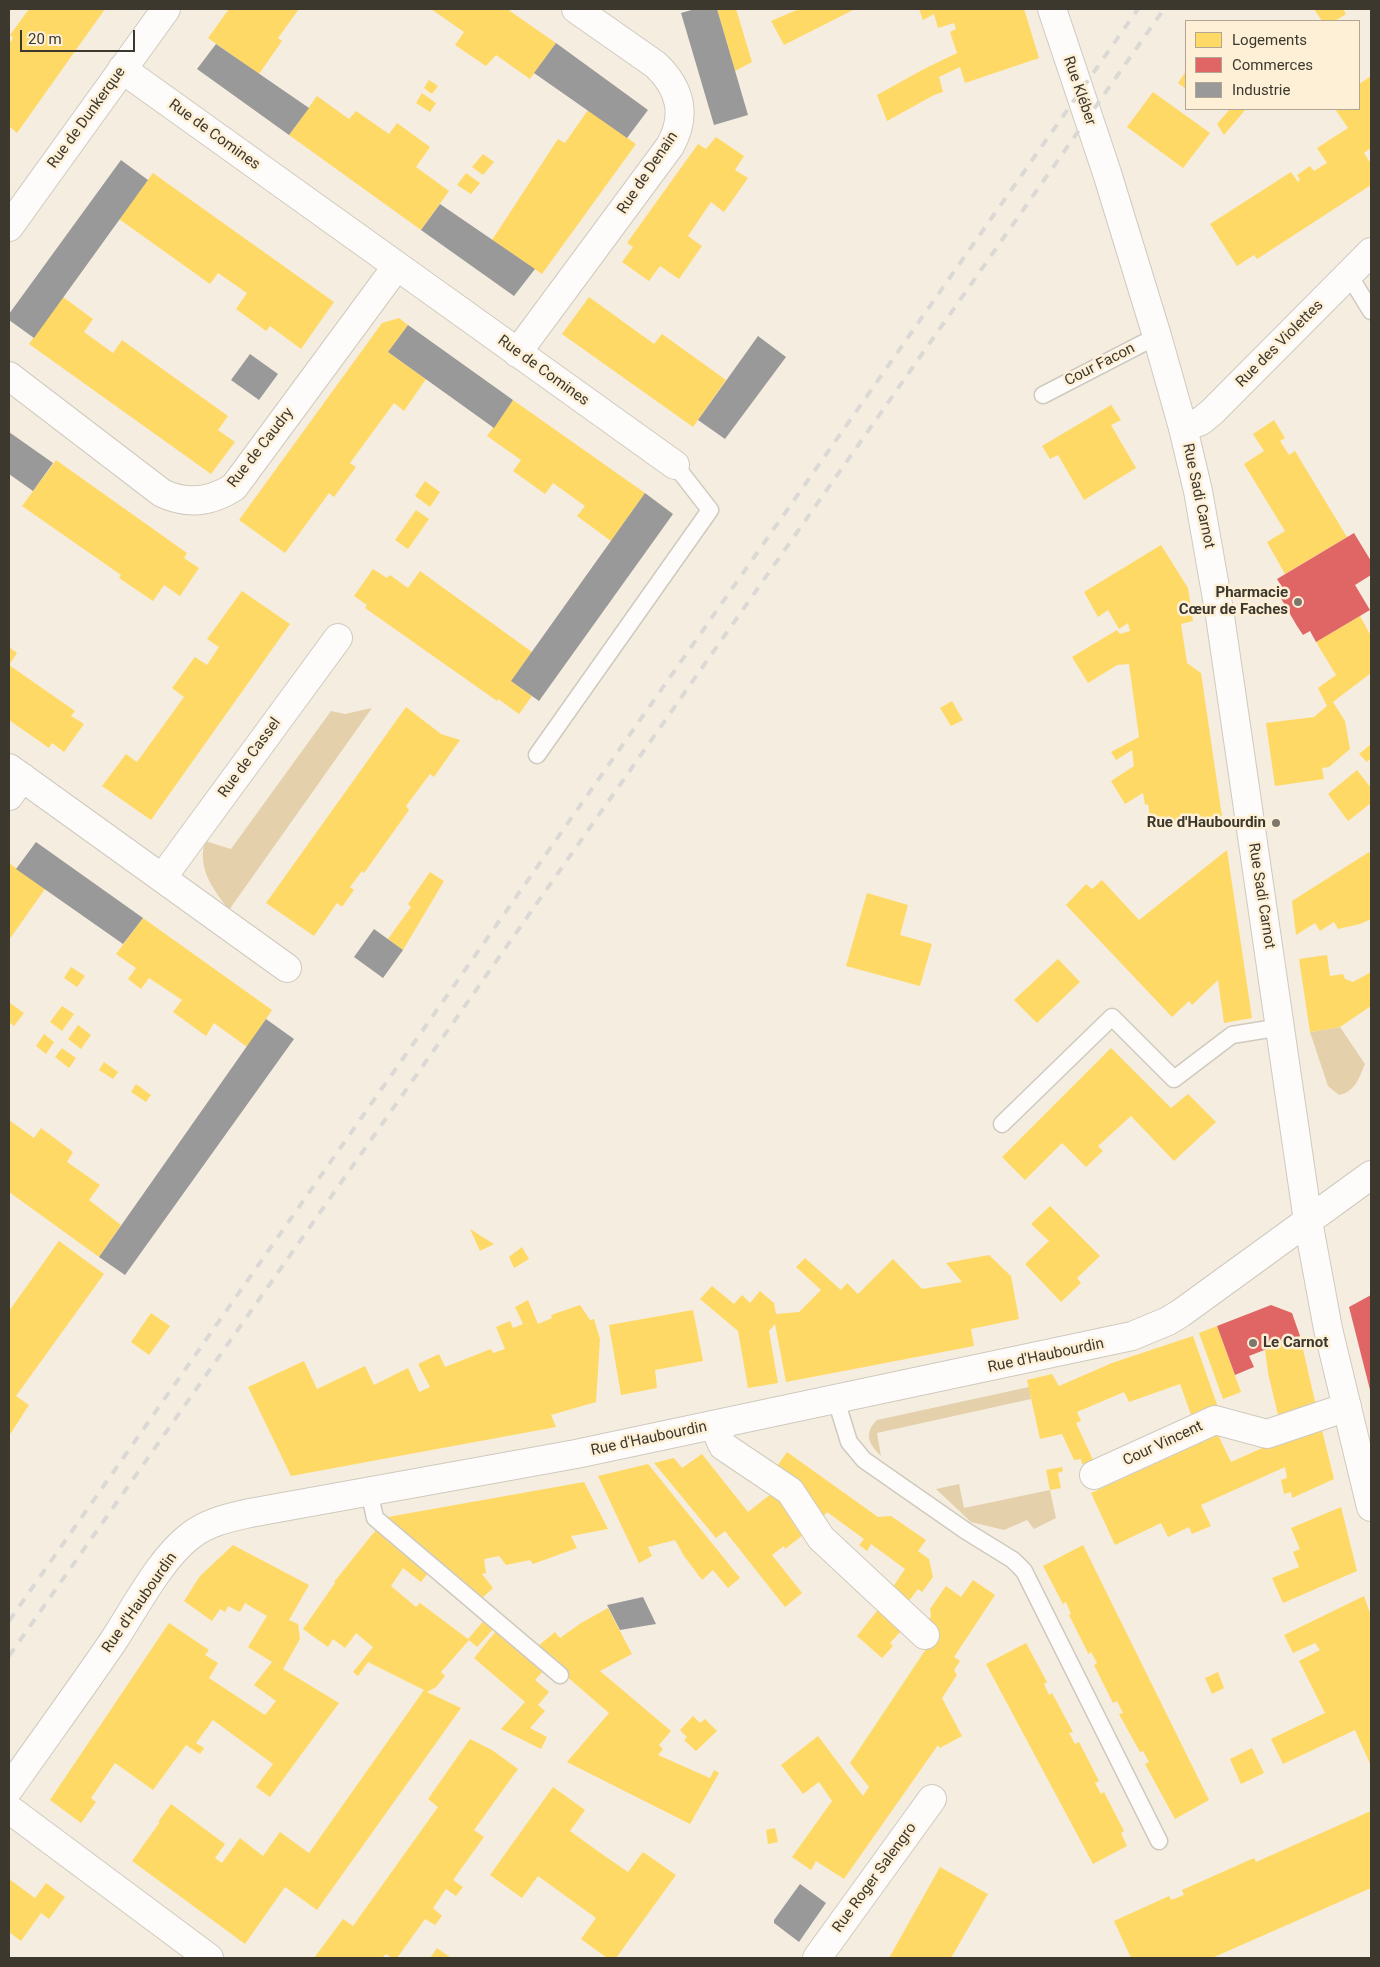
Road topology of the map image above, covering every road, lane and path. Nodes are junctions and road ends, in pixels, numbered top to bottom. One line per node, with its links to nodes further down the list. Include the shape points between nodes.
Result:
1 (166, 9): 4 (street, Rue de Dunkerque)
2 (576, 9): 12 (street, Rue de Denain, via 664,73 676,96 679,128 670,146)
3 (1052, 9): 5 (street, Rue Kléber)
4 (122, 69): 6 (street, Rue de Dunkerque); 8 (street, Rue de Comines)
5 (1107, 173): 11 (street, Rue Sadi Carnot)
6 (9, 227)
7 (1371, 252): 9 (street, Rue des Violettes)
8 (397, 266): 12 (street, Rue de Comines); 13 (street, Rue de Caudry, via 234,487 205,500 175,499 162,493)
9 (1349, 275): 10 (lane); 15 (street, Rue des Violettes, via 1212,412 1201,421)
10 (1371, 311)
11 (1157, 336): 14 (lane, Cour Facon); 15 (street, Rue Sadi Carnot)
12 (517, 353): 16 (street, Rue de Comines)
13 (9, 376)
14 (1043, 395)
15 (1183, 428): 22 (street, Rue Sadi Carnot, via 1208,538)
16 (674, 465): 18 (lane, Rue de Comines, via 710,510)
17 (338, 638): 20 (street, Rue de Cassel)
18 (537, 755)
19 (13, 780): 20 (street)
20 (162, 878): 21 (street)
21 (287, 968)
22 (1281, 1028): 23 (lane, via 1232,1035 1174,1079 1112,1017); 25 (street, Rue Sadi Carnot)
23 (1002, 1124)
24 (1371, 1175): 25 (street, Rue d'Haubourdin)
25 (1308, 1222): 26 (street, Rue d'Haubourdin, via 1181,1313 1132,1336); 27 (street, Rue Sadi Carnot, via 1319,1288)
26 (836, 1400): 28 (street, Rue d'Haubourdin); 37 (lane, via 849,1442 864,1460 1013,1560 1024,1571)
27 (1347, 1408): 29 (street, Cour Vincent, via 1267,1434 1215,1420); 31 (street, Rue Sadi Carnot)
28 (714, 1426): 30 (street, Rue d'Haubourdin); 32 (street, via 723,1446 790,1491 821,1538)
29 (1094, 1475)
30 (369, 1492): 33 (lane, via 375,1518); 34 (street, Rue d'Haubourdin, via 222,1519 189,1537 162,1567)
31 (1371, 1507)
32 (925, 1635)
33 (560, 1676)
34 (9, 1789)
35 (932, 1799): 39 (street, Rue Roger Salengro)
36 (9, 1809): 38 (street)
37 (1159, 1841)
38 (209, 1958)
39 (817, 1958)

